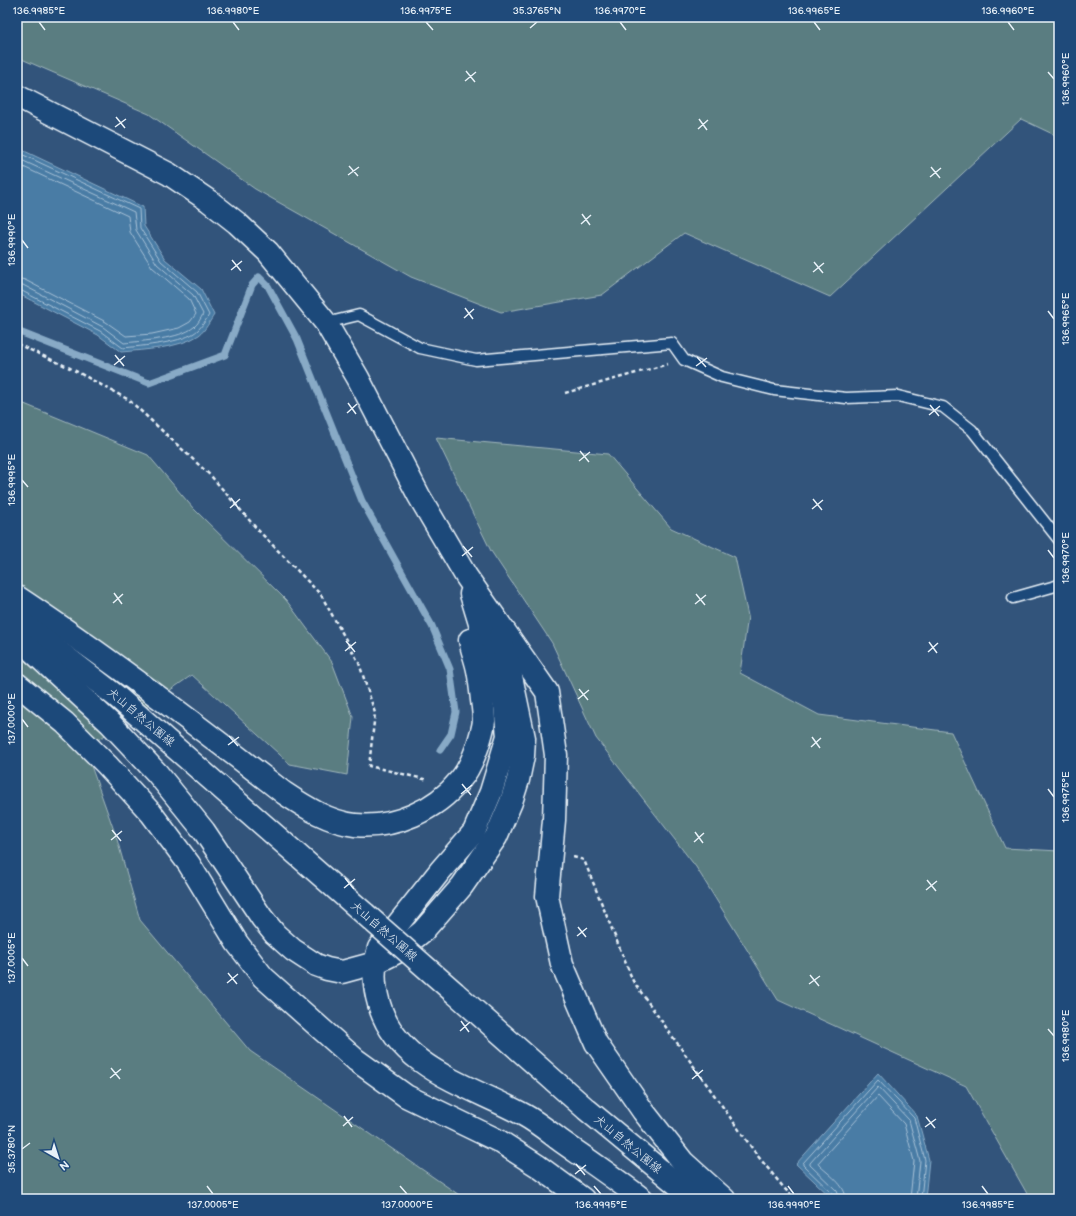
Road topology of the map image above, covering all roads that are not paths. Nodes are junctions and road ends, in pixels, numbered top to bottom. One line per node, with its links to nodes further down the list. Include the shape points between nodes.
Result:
1 (17, 96): 2 (main road, via 170,174 209,200 268,252)
2 (326, 323): 3 (lane, via 359,315 420,348 476,360 672,344 684,360 722,377 774,390 846,398 898,396 943,407 972,430); 4 (main road, via 358,378 419,496)
3 (1059, 540)
4 (466, 576): 6 (main road, via 462,615 478,669 484,721 472,761 461,780 428,807 411,817 372,826 341,823 304,807 164,701); 8 (main road); 12 (main road, via 505,706 508,736 492,792 474,832 379,948)
5 (1059, 585): 7 (lane)
6 (17, 597)
7 (1013, 598)
8 (494, 615): 12 (main road, via 508,662 524,738 523,756 512,802 496,837 457,892 423,931 397,952); 16 (main road, via 547,692 556,756 554,820 547,896 562,964 596,1042 621,1080 683,1162)
9 (17, 619): 15 (main road, 犬山自然公園線, bridge, via 116,696 586,1109)
10 (17, 640): 12 (main road, via 110,723 152,767 204,831 271,929 293,950 316,965 342,972)
11 (17, 684): 13 (main road, via 65,723 151,813 189,864 237,943 263,977 356,1060 406,1096 499,1141)
12 (375, 963): 14 (main road, via 374,980 383,1016 392,1033 421,1061 458,1084 524,1115)
13 (583, 1199)
14 (642, 1199)
15 (694, 1199)
16 (724, 1199)

